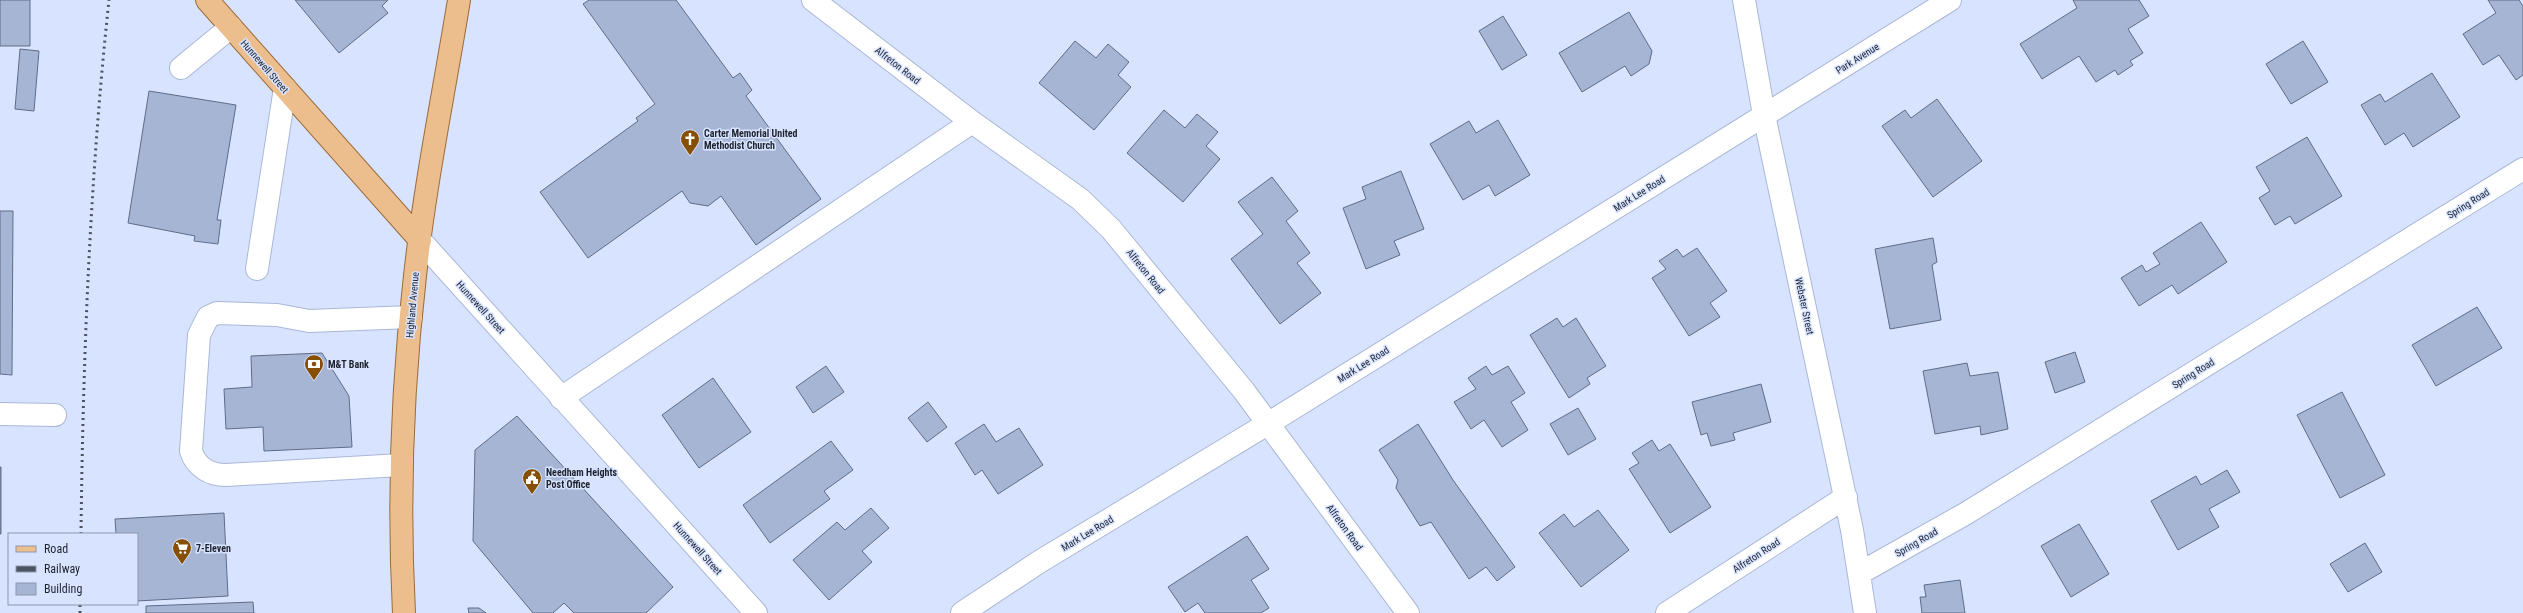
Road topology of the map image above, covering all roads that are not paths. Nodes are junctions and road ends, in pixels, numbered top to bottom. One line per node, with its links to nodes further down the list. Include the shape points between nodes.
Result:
1 (207, 0): 6 (main road, Hunnewell Street)
2 (459, 0): 12 (main road, Highland Avenue)
3 (813, 0): 10 (street, Alfreton Road)
4 (1744, 0): 9 (street, Webster Street)
5 (1950, 0): 9 (street, Park Avenue)
6 (231, 27): 7 (street); 8 (main road, Hunnewell Street)
7 (181, 68)
8 (285, 88): 12 (main road, Hunnewell Street); 13 (street)
9 (1764, 115): 18 (street, Mark Lee Road); 20 (street, Webster Street)
10 (972, 122): 15 (street); 18 (street, Alfreton Road, via 1080,199 1111,229)
11 (2523, 169): 21 (street, Spring Road, via 1965,514)
12 (420, 240): 14 (main road, Highland Avenue); 15 (street, Hunnewell Street)
13 (257, 269)
14 (411, 317): 19 (main road, Highland Avenue); 19 (street, via 309,321 277,315 217,313 208,316 198,335 191,451 195,460 209,473 226,475)
15 (562, 398): 23 (street, Hunnewell Street)
16 (0, 414): 17 (street)
17 (55, 415)
18 (1268, 423): 24 (street, Mark Lee Road, via 1039,562); 25 (street, Alfreton Road)
19 (401, 465): 22 (main road, Highland Avenue, via 400,529)
20 (1846, 497): 21 (street, Webster Street); 26 (street, Alfreton Road)
21 (1860, 573): 27 (street, Webster Street)
22 (404, 613)
23 (756, 613)
24 (962, 613)
25 (1408, 613)
26 (1666, 613)
27 (1865, 613)

